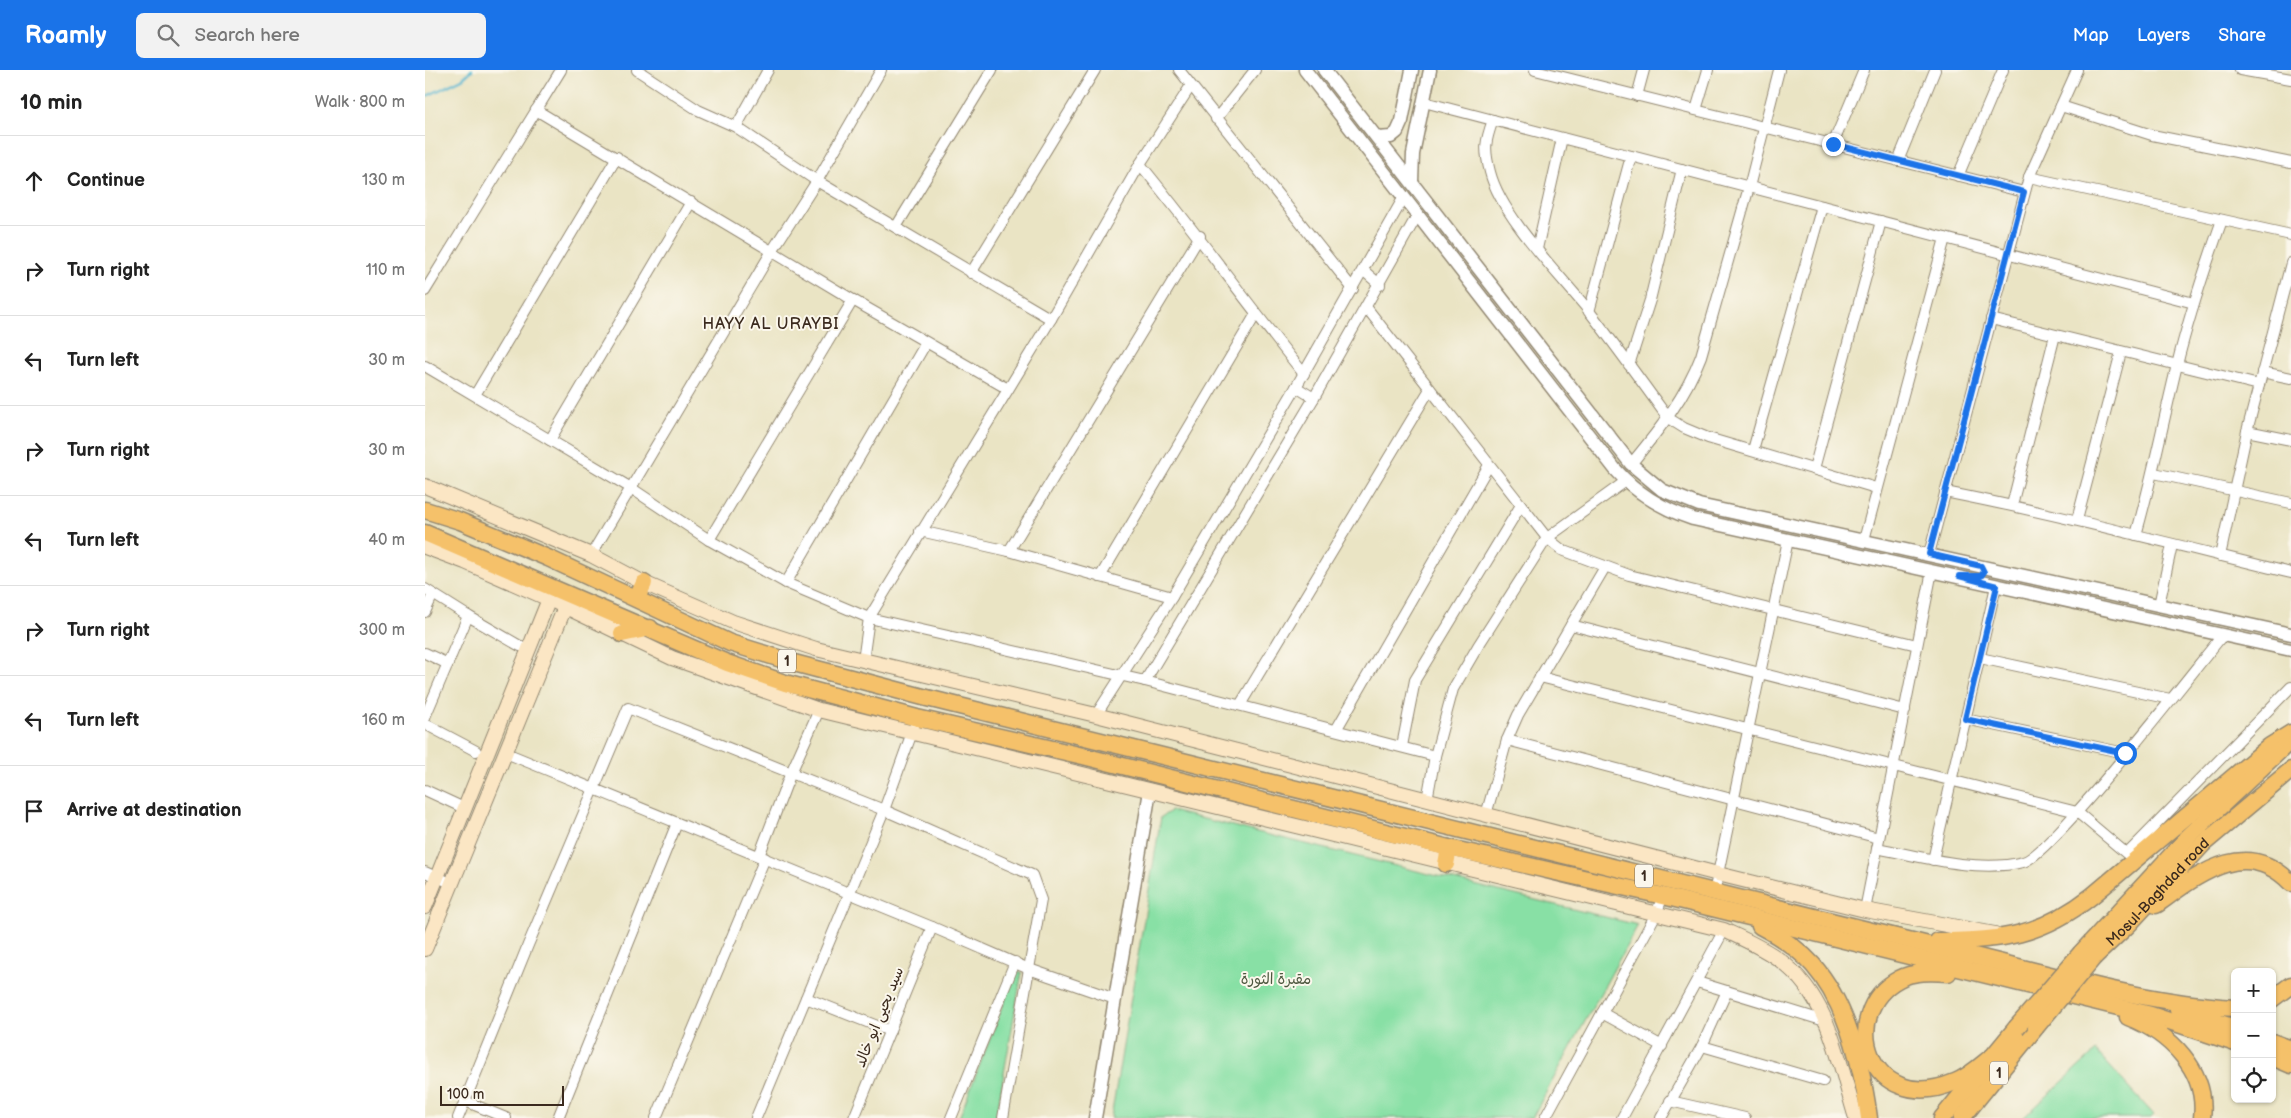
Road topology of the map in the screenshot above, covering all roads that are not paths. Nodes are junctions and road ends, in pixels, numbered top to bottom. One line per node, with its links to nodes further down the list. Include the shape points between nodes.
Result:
1 (561, 70): 28 (street)
2 (637, 70): 32 (street, via 698,110)
3 (881, 70): 47 (street)
4 (992, 70): 57 (street)
5 (1095, 70): 66 (street)
6 (1179, 70): 24 (street)
7 (1255, 70): 30 (street)
8 (1305, 70): 51 (street)
9 (1324, 70): 35 (street)
10 (1413, 70): 34 (street, via 1402,121)
11 (1430, 70): 26 (street)
12 (1535, 70): 22 (street)
13 (1644, 70): 25 (street)
14 (1708, 70): 29 (street)
15 (1779, 70): 33 (street)
16 (1865, 70): 37 (street)
17 (1935, 70): 41 (street)
18 (2003, 70): 45 (street)
19 (2077, 70): 27 (street)
20 (2240, 70): 23 (street)
21 (765, 71): 32 (street)
22 (1571, 74): 25 (street)
23 (2291, 78)
24 (1190, 87): 30 (street); 43 (street)
25 (1637, 96): 29 (street)
26 (1424, 102): 31 (street); 38 (street)
27 (2061, 106): 42 (street, via 2152,135); 46 (street)
28 (536, 110): 40 (street); 69 (street)
29 (1696, 110): 33 (street)
30 (1216, 119): 68 (street)
31 (1493, 120): 36 (street); 61 (street, via 1485,144 1490,173 1501,200)
32 (736, 127): 47 (street)
33 (1764, 127): 37 (street); 49 (street)
34 (1395, 135): 35 (street, via 1387,139); 38 (street, via 1393,144 1397,151)
35 (1378, 138): 48 (street)
36 (1562, 138): 39 (street); 61 (street)
37 (1833, 144): 41 (street)
38 (1413, 154): 48 (street)
39 (1631, 156): 44 (street); 76 (street)
40 (617, 158): 52 (street); 94 (street)
41 (1898, 161): 45 (street)
42 (2291, 163)
43 (1141, 164): 59 (street); 79 (street)
44 (1682, 169): 49 (street); 84 (street, via 1650,300)
45 (1958, 176): 50 (street)
46 (2029, 177): 50 (street); 55 (street)
47 (817, 181): 57 (street); 62 (street)
48 (1412, 182): 75 (street)
49 (1749, 187): 53 (street); 96 (street, via 1701,356 1691,381)
50 (2024, 192): 63 (street)
51 (1405, 197): 54 (street); 65 (street)
52 (691, 202): 62 (street); 98 (street)
53 (1822, 206): 56 (street); 100 (street)
54 (1418, 214): 67 (street); 80 (street)
55 (2221, 220): 58 (street); 71 (street)
56 (1881, 221): 60 (street); 103 (street)
57 (896, 226): 66 (street)
58 (2291, 235)
59 (1200, 236): 77 (street); 127 (street)
60 (1945, 238): 63 (street); 108 (street)
61 (1537, 249): 76 (street)
62 (772, 251): 70 (street); 107 (street)
63 (2008, 254): 71 (street); 78 (street)
64 (2291, 264): 73 (street)
65 (1364, 271): 67 (street); 68 (street)
66 (971, 273): 79 (street)
67 (1379, 285): 72 (street)
68 (1353, 289): 88 (street)
69 (425, 291)
70 (853, 300): 82 (street); 122 (street)
71 (2194, 303): 86 (street)
72 (1366, 307): 93 (street); 95 (street)
73 (2280, 308): 74 (street); 87 (street)
74 (2291, 310)
75 (1511, 311): 80 (street); 101 (street)
76 (1589, 312): 84 (street)
77 (1256, 314): 88 (street); 136 (street)
78 (1991, 318): 81 (street); 110 (street)
79 (1051, 319): 92 (street)
80 (1500, 320): 105 (street)
81 (2055, 336): 83 (street); 113 (street)
82 (926, 343): 92 (street); 137 (street)
83 (2121, 352): 86 (street); 115 (street)
84 (1629, 365): 96 (street)
85 (425, 366): 94 (street)
86 (2177, 366): 90 (street); 104 (street)
87 (2262, 372): 89 (street); 90 (street)
88 (1304, 374): 91 (street)
89 (2291, 378)
90 (2259, 385): 97 (street)
91 (1296, 387): 95 (street); 141 (street)
92 (1008, 389): 117 (street)
93 (1430, 389): 102 (street); 169 (street)
94 (475, 395): 98 (street)
95 (1313, 398): 165 (street)
96 (1668, 418): 100 (street, via 1708,438); 101 (street)
97 (2247, 430): 99 (street); 109 (street)
98 (550, 440): 107 (street)
99 (2291, 440)
100 (1753, 450): 103 (street)
101 (1631, 464): 116 (street, via 1651,482 1686,501)
102 (1489, 465): 112 (street); 177 (street)
103 (1814, 468): 108 (street)
104 (2154, 473): 109 (street); 120 (street)
105 (1626, 481): 119 (street, via 1650,501 1678,514); 121 (street)
106 (428, 485): 128 (main road)
107 (631, 488): 122 (street); 128 (street)
108 (1877, 488): 124 (street)
109 (2234, 490): 111 (street); 130 (street)
110 (1945, 492): 113 (street); 129 (street)
111 (2291, 503)
112 (1521, 505): 121 (street); 182 (street, via 1415,680)
113 (2012, 506): 115 (street)
114 (425, 510): 139 (highway, 1)
115 (2077, 520): 120 (street)
116 (1783, 523): 119 (street, via 1760,522 1755,527); 124 (street)
117 (920, 531): 127 (street); 148 (street)
118 (425, 533): 150 (highway, 1)
119 (1758, 533): 123 (street)
120 (2137, 535): 125 (street)
121 (1547, 538): 132 (street, via 1562,550); 187 (street, via 1453,690)
122 (709, 540): 137 (street)
123 (1788, 540): 133 (street); 145 (street)
124 (1864, 540): 129 (street)
125 (2171, 545): 130 (street); 143 (street)
126 (425, 547): 142 (main road)
127 (1009, 551): 136 (street)
128 (591, 554): 139 (main road)
129 (1929, 554): 131 (street)
130 (2220, 556): 134 (street)
131 (1981, 566): 135 (street, via 1984,572 1981,576); 143 (street)
132 (1605, 567): 145 (street); 149 (street)
133 (1932, 571): 135 (street); 154 (street)
134 (2291, 573)
135 (1959, 576): 138 (street)
136 (1100, 577): 141 (street)
137 (786, 583): 148 (street)
138 (1997, 586): 153 (street); 158 (street)
139 (640, 591): 159 (main road, via 816,649); 160 (highway, 1, via 730,643)
140 (429, 592): 146 (street); 147 (street)
141 (1172, 597): 163 (street)
142 (549, 599): 144 (main road); 198 (main road)
143 (2159, 605): 152 (street)
144 (565, 607): 151 (main road); 184 (main road)
145 (1774, 610): 154 (street); 162 (street)
146 (425, 612)
147 (469, 616): 155 (street); 161 (street)
148 (869, 618): 159 (street); 163 (street)
149 (1571, 624): 162 (street); 164 (street)
150 (650, 628): 151 (highway); 166 (highway, 1, via 727,664)
151 (622, 634): 170 (main road, via 689,664)
152 (2291, 634)
153 (2222, 636): 156 (street); 168 (street)
154 (1917, 645): 171 (street)
155 (521, 646)
156 (2291, 650)
157 (425, 653): 161 (street)
158 (1979, 658): 168 (street); 174 (street)
159 (863, 661): 172 (main road)
160 (794, 663): 166 (highway); 186 (highway, 1)
161 (448, 664): 173 (street)
162 (1760, 674): 171 (street); 178 (street)
163 (1123, 676): 165 (street); 172 (street)
164 (1540, 677): 178 (street); 180 (street)
165 (1145, 681): 169 (street)
166 (785, 683): 176 (highway, 1)
167 (2291, 687): 200 (street, via 2127,854)
168 (2170, 699): 185 (street)
169 (1239, 706): 177 (street)
170 (819, 710): 176 (main road); 190 (street)
171 (1905, 710): 188 (street)
172 (1096, 715): 196 (main road)
173 (425, 717)
174 (1965, 719): 185 (street); 192 (street)
175 (425, 724): 183 (street)
176 (914, 725): 191 (highway, 1); 195 (main road); 199 (street)
177 (1336, 730): 182 (street)
178 (1749, 730): 188 (street); 197 (street)
179 (2291, 733): 222 (highway, via 2270,746 2078,907 2046,926)
180 (1507, 740): 197 (street); 201 (street)
181 (2291, 740): 225 (highway, via 2190,835)
182 (1402, 746): 187 (street)
183 (476, 751)
184 (506, 753): 193 (street); 210 (main road)
185 (2125, 753): 200 (street)
186 (1169, 756): 191 (highway); 213 (highway, 1)
187 (1435, 756): 196 (street)
188 (1894, 766): 192 (street); 203 (street)
189 (2291, 770): 219 (highway, Mosul-Baghdad road, via 2203,844)
190 (790, 774): 193 (street, via 628,708); 199 (street); 205 (street)
191 (1163, 776): 204 (highway, 1)
192 (1951, 780): 200 (street); 206 (street)
193 (595, 789): 202 (street); 252 (street)
194 (425, 790): 198 (street)
195 (1150, 790): 207 (main road); 235 (street)
196 (1427, 800): 201 (main road)
197 (1734, 800): 203 (street); 208 (street)
198 (466, 809): 209 (main road)
199 (884, 810): 212 (street); 227 (street, via 1032,875 1041,900)
200 (2077, 812): 206 (street, via 2038,854 2025,862 1999,866)
201 (1486, 815): 208 (main road)
202 (677, 823): 205 (street); 256 (street)
203 (1878, 843): 206 (street); 216 (street)
204 (1449, 848): 207 (highway); 214 (highway, 1)
205 (762, 857): 212 (street); 257 (street)
206 (1933, 860)
207 (1446, 864): 218 (main road)
208 (1718, 874): 213 (street); 216 (main road)
209 (431, 875): 210 (street); 215 (main road)
210 (451, 883): 224 (main road)
211 (2291, 883): 219 (highway, via 2264,864 2245,861 2225,863 2202,873)
212 (850, 893): 220 (street); 234 (street)
213 (1715, 893): 223 (highway, 1)
214 (1663, 896): 217 (highway, 1); 218 (street)
215 (425, 907)
216 (1865, 910): 222 (main road, via 1967,930)
217 (1728, 913): 228 (highway); 268 (highway, via 1757,924 1786,941 1823,978 1848,1030)
218 (1656, 914): 221 (main road); 238 (street)
219 (2127, 925): 225 (highway, Mosul-Baghdad road / 1)
220 (932, 926): 226 (street); 241 (street, سيد يحيى ابو خالد)
221 (1724, 930): 229 (street); 239 (main road, via 1757,945 1782,962 1813,997)
222 (2016, 935): 223 (highway, via 1977,941)
223 (1913, 940): 232 (highway, 1)
224 (425, 949)
225 (2088, 955): 247 (highway, Mosul-Baghdad road / 1, bridge); 248 (highway, bridge)
226 (1015, 962): 227 (street); 260 (street)
227 (1029, 969): 235 (street); 261 (street)
228 (1995, 978): 236 (highway); 248 (highway, via 1933,972 1900,978 1889,986 1873,1007 1866,1035 1870,1060 1877,1070 1884,1079 1905,1089 1929,1090 1955,1082)
229 (1697, 982): 231 (street); 244 (street)
230 (2291, 985): 233 (highway)
231 (1727, 991): 239 (street); 245 (street)
232 (2121, 991): 237 (highway); 240 (highway)
233 (2276, 996)
234 (806, 998): 241 (street); 258 (street)
235 (1115, 999): 262 (street)
236 (2084, 999): 242 (highway, via 2151,1015); 272 (highway, via 2141,1022 2181,1051 2202,1094)
237 (2231, 1008)
238 (1602, 1013): 244 (street); 263 (street)
239 (1825, 1021): 267 (main road)
240 (2231, 1027)
241 (890, 1031): 259 (street, سيد يحيى ابو خالد)
242 (2231, 1042)
243 (2276, 1043): 246 (highway)
244 (1662, 1046): 264 (street)
245 (1702, 1046): 251 (street); 253 (street)
246 (2291, 1049)
247 (2015, 1054): 270 (highway, 1); 271 (highway)
248 (1990, 1058): 269 (highway)
249 (2274, 1058): 250 (highway)
250 (2291, 1065)
251 (1823, 1081)
252 (465, 1101): 254 (street); 255 (street)
253 (1670, 1101): 265 (street); 266 (street)
254 (458, 1118)
255 (506, 1118)
256 (558, 1118)
257 (655, 1118)
258 (757, 1118)
259 (854, 1118)
260 (951, 1118)
261 (1003, 1118)
262 (1095, 1118)
263 (1545, 1118)
264 (1621, 1118)
265 (1661, 1118)
266 (1745, 1118)
267 (1856, 1118)
268 (1869, 1118)
269 (1942, 1118)
270 (1962, 1118)
271 (1976, 1118)
272 (2202, 1118)

